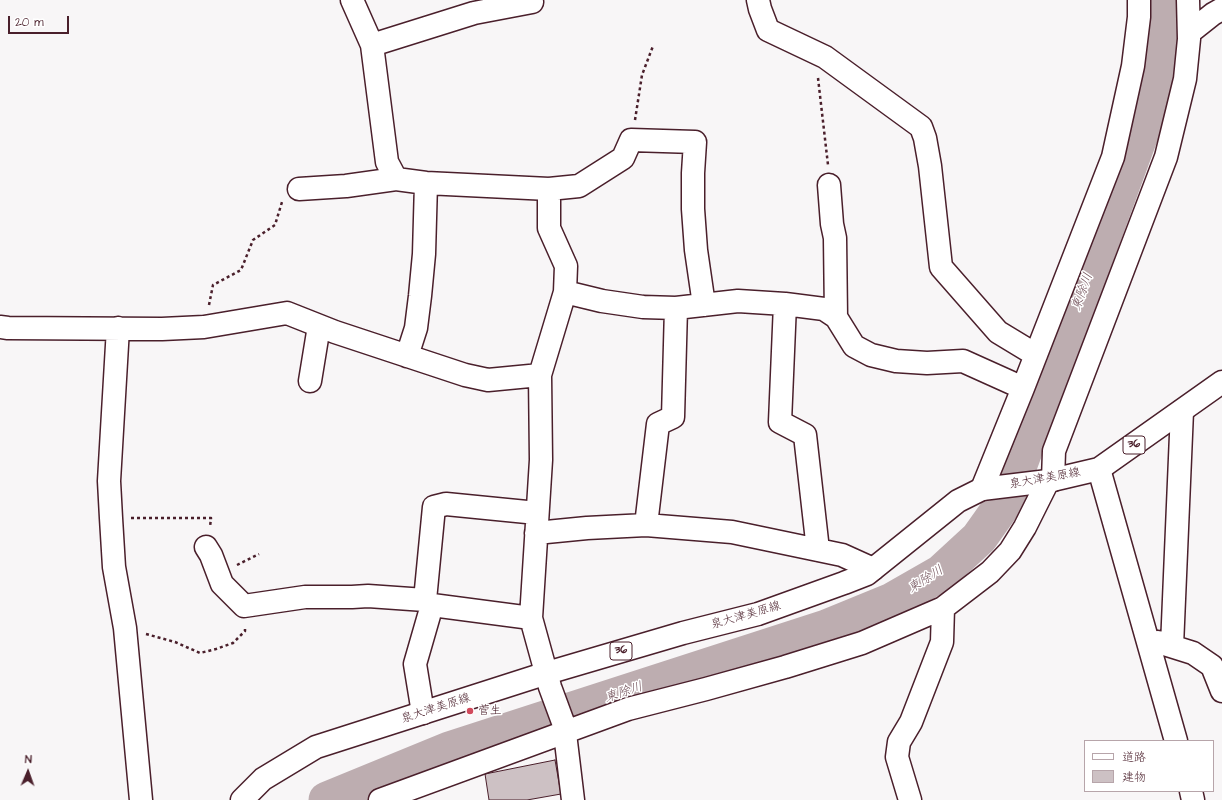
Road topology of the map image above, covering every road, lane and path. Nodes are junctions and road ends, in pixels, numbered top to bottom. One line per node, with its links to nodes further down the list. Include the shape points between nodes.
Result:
1 (352, 0): 8 (street)
2 (758, 0): 10 (street, via 768,30)
3 (1139, 0): 26 (street, via 1134,66 1112,157)
4 (1188, 0): 7 (street)
5 (532, 2): 8 (street, via 474,13)
6 (1222, 9): 7 (street)
7 (1189, 33): 34 (street, via 1185,79 1166,157 1054,451)
8 (372, 45): 12 (street, via 387,162)
9 (653, 46): 11 (path, via 642,75)
10 (815, 52): 14 (path); 26 (street, via 921,127 930,166 941,267 998,332)
11 (631, 140): 16 (street, via 623,158 579,186); 19 (street, via 695,142 693,209)
12 (396, 179): 13 (street); 15 (street)
13 (426, 183): 16 (street); 27 (street, via 420,296 416,328)
14 (829, 185): 21 (street, via 835,238)
15 (299, 189): 24 (path, via 286,189 275,225 253,240 241,270 213,285)
16 (549, 189): 17 (street, via 549,228 566,266)
17 (565, 292): 20 (street, via 643,307); 28 (street)
18 (785, 304): 19 (street, via 738,301); 21 (street, via 824,310); 40 (street, via 780,422 805,435)
19 (704, 305): 20 (street)
20 (676, 308): 38 (street, via 673,417 658,424)
21 (836, 317): 31 (street, via 854,346 870,355 896,361 963,361)
22 (318, 326): 24 (street, via 287,313); 27 (street); 29 (street)
23 (0, 327): 25 (street)
24 (204, 327): 25 (street)
25 (118, 328): 36 (street, via 109,481)
26 (1036, 355): 31 (street)
27 (407, 356): 28 (street, via 488,380)
28 (540, 375): 37 (street, via 541,460)
29 (310, 381)
30 (1222, 382): 32 (street, 泉大津美原線 / 36)
31 (1023, 388): 35 (street)
32 (1182, 411): 33 (street, 泉大津美原線 / 36); 48 (street)
33 (1099, 469): 34 (street, 泉大津美原線 / 36); 47 (street)
34 (1045, 481): 35 (street, 泉大津美原線 / 36); 44 (street, via 1025,527 1010,551 990,572)
35 (986, 488): 41 (street, 泉大津美原線 / 36, via 958,501)
36 (111, 518): 39 (path, via 211,518); 46 (street, via 114,567)
37 (537, 523): 38 (street, via 587,528); 42 (street, via 446,504 434,507); 45 (street)
38 (646, 525): 40 (street, via 732,532)
39 (206, 547): 43 (street, via 222,584)
40 (818, 550): 41 (street, via 842,555)
41 (873, 569): 49 (street, 泉大津美原線 / 36, via 844,583 758,614 683,633)
42 (428, 602): 43 (street, via 368,596 305,597); 45 (street); 51 (street, via 415,664)
43 (244, 606): 46 (path, via 245,631 233,643 200,652 175,642)
44 (943, 608): 52 (street, via 862,643); 58 (street, via 942,642 910,722 899,742 897,757)
45 (531, 618): 49 (street)
46 (124, 628): 54 (street)
47 (1147, 638): 48 (street); 53 (street)
48 (1172, 646): 50 (street, via 1193,653 1212,666)
49 (548, 680): 51 (street, 泉大津美原線 / 36); 52 (street)
50 (1222, 691)
51 (423, 713): 55 (street, 泉大津美原線 / 36, via 316,747 264,779)
52 (564, 728): 56 (street); 57 (street)
53 (1176, 740)
54 (141, 800)
55 (242, 800)
56 (380, 800)
57 (573, 800)
58 (910, 800)

